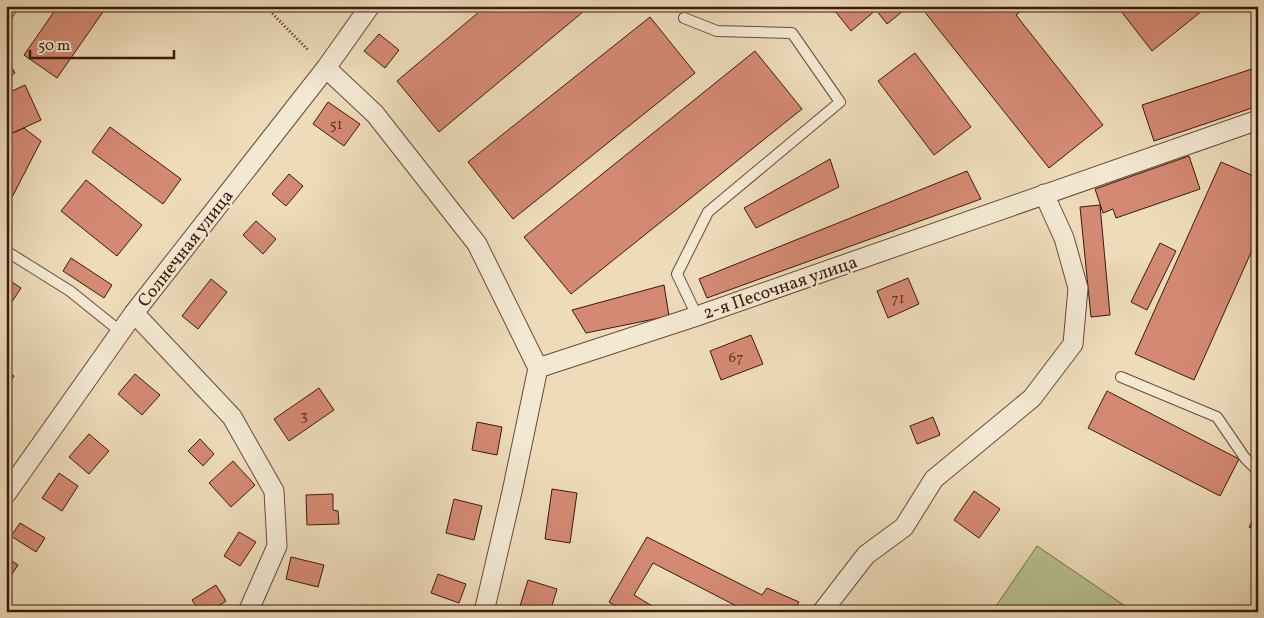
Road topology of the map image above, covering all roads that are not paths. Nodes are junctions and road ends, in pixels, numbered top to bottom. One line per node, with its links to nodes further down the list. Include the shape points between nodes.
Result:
1 (13, 6): 3 (lane)
2 (370, 6): 5 (street, Солнечная улица)
3 (6, 17)
4 (684, 18): 10 (lane, via 717,31 792,33 840,102 708,212 676,274)
5 (326, 68): 9 (street, Солнечная улица); 12 (street, via 375,114 477,244)
6 (1258, 120): 7 (street, 2-я Песочная улица)
7 (1044, 194): 10 (street, 2-я Песочная улица); 18 (street, via 1064,238 1078,288 1073,344 1032,398 934,479 904,527 866,555)
8 (6, 251): 11 (lane, via 70,291)
9 (134, 313): 11 (street, Солнечная улица); 16 (street, via 232,417 274,492 277,546)
10 (697, 316): 12 (street, 2-я Песочная улица)
11 (121, 332): 15 (street, Солнечная улица)
12 (538, 368): 17 (street)
13 (1121, 377): 14 (lane, via 1216,417)
14 (1258, 471)
15 (6, 494)
16 (248, 612)
17 (484, 612)
18 (822, 612)

